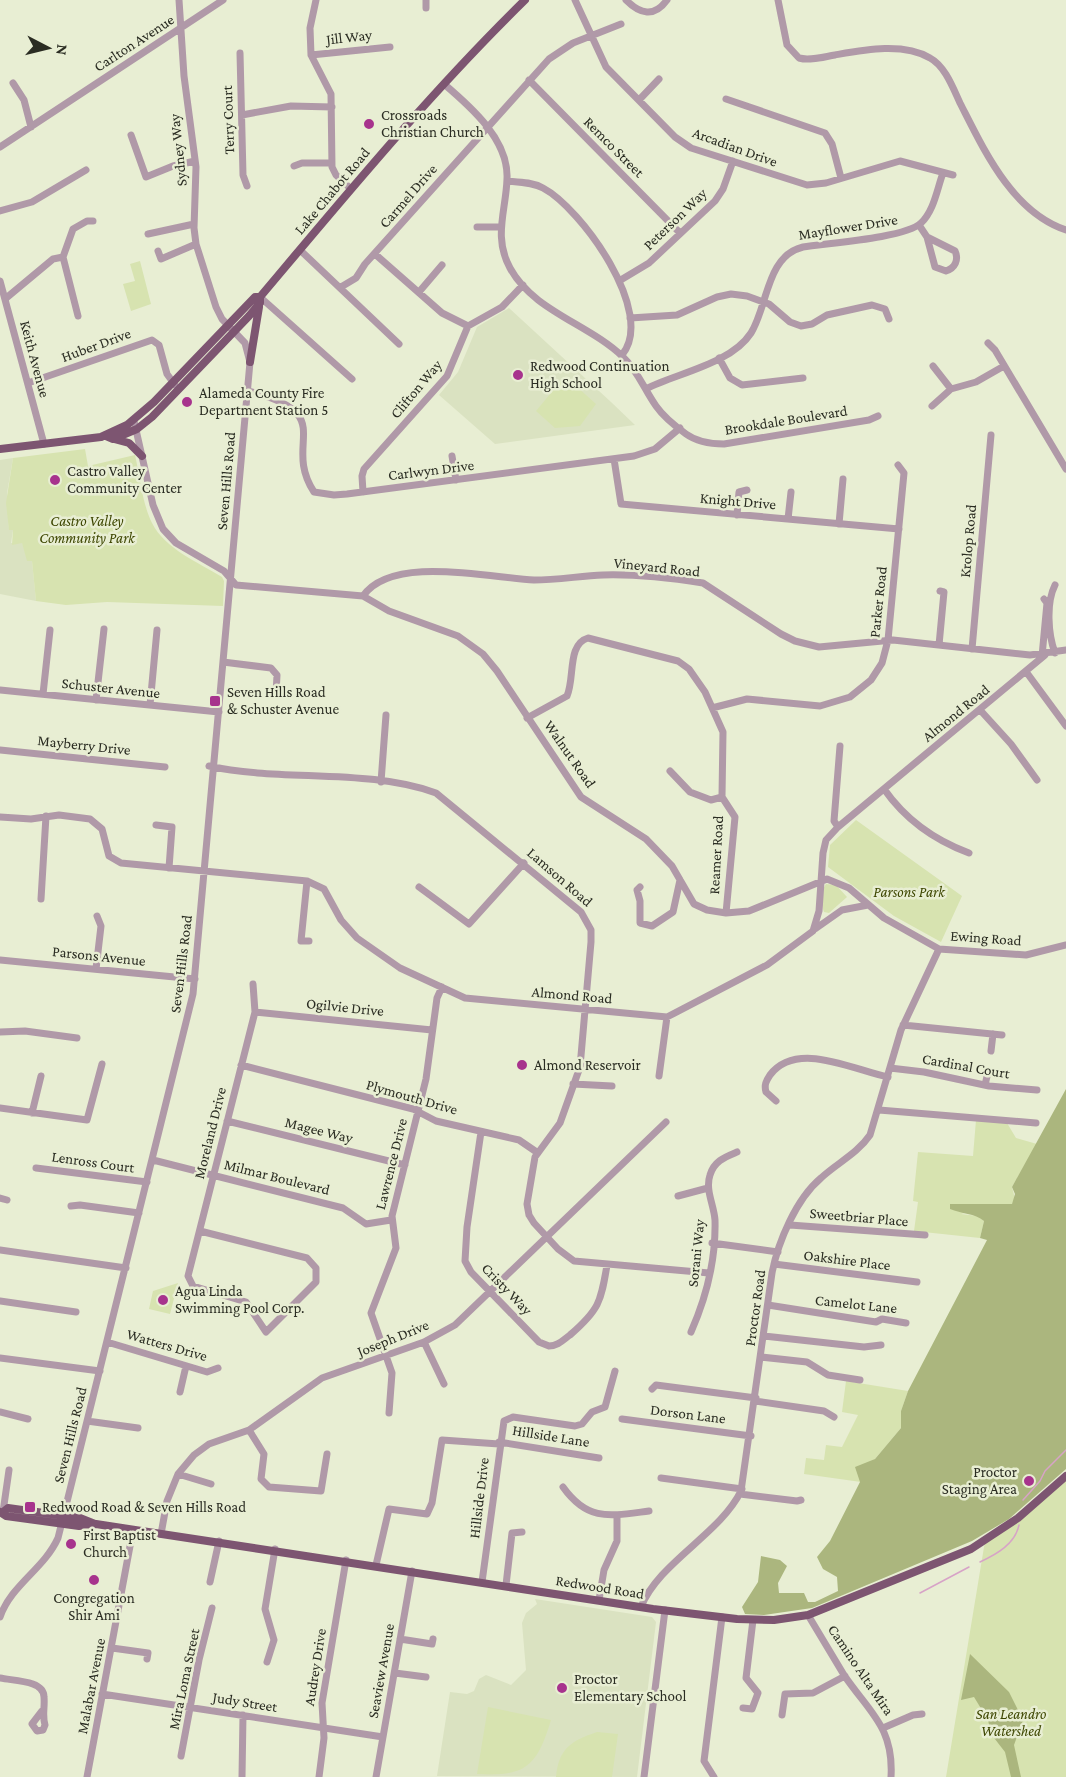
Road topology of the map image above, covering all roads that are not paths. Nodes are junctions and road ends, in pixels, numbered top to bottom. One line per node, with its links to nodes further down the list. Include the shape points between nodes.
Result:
1 (179, 0): 10 (street, Sydney Way)
2 (223, 0): 10 (street, Carlton Avenue)
3 (316, 0): 14 (street, via 310,28)
4 (525, 0): 18 (main road, Lake Chabot Road)
5 (575, 0): 11 (street, Arcadian Drive)
6 (626, 0): 7 (street, via 645,13 657,10)
7 (667, 0)
8 (778, 0): 44 (street, via 787,45 799,58 894,50 916,52 933,60 948,79 977,137 1008,185 1035,214)
9 (621, 24): 11 (street, Carmel Drive)
10 (181, 28): 23 (street, Carlton Avenue); 27 (street, Sydney Way)
11 (591, 36): 16 (street, Carmel Drive, via 553,55); 20 (street, Arcadian Drive, via 606,68)
12 (390, 47): 14 (street, Jill Way)
13 (240, 53): 22 (street, Terry Court)
14 (311, 55): 21 (street, via 328,84)
15 (659, 79): 20 (street)
16 (529, 80): 24 (street, Carmel Drive); 45 (street, Remco Street)
17 (13, 83): 23 (street, via 24,100)
18 (444, 84): 24 (street, Brookdale Boulevard); 37 (main road, Lake Chabot Road)
19 (726, 99): 34 (street, via 825,134)
20 (639, 100): 28 (street, Arcadian Drive, via 681,141)
21 (332, 107): 22 (street, via 291,106); 29 (street)
22 (242, 115): 36 (street, Terry Court, via 243,175)
23 (31, 127): 26 (street, Carlton Avenue)
24 (487, 127): 35 (street, Brookdale Boulevard, via 502,148); 51 (street, Carmel Drive)
25 (131, 135): 27 (street, via 146,177)
26 (0, 147)
27 (195, 161): 40 (street, Sydney Way)
28 (733, 161): 34 (street, Arcadian Drive, via 807,185); 45 (street, Peterson Way, via 720,193)
29 (331, 163): 30 (street); 37 (street, via 336,175)
30 (294, 166)
31 (86, 170): 38 (street, via 32,202)
32 (943, 172): 33 (street, Arcadian Drive); 34 (street, Arcadian Drive, via 900,161); 41 (street, Mayflower Drive, via 930,209)
33 (953, 176)
34 (841, 178)
35 (507, 181): 43 (street, Brookdale Boulevard); 55 (street, via 537,186 557,199 592,238)
36 (247, 186)
37 (351, 189): 49 (main road, Lake Chabot Road)
38 (0, 211)
39 (93, 221): 52 (street, via 73,229)
40 (194, 224): 46 (street); 48 (street, Sydney Way)
41 (919, 225): 47 (street); 61 (street, Mayflower Drive, via 900,233 796,249 779,262)
42 (477, 226): 43 (street)
43 (500, 227): 56 (street, Brookdale Boulevard, via 506,261)
44 (1066, 230)
45 (680, 233): 55 (street, Peterson Way, via 644,268)
46 (148, 234)
47 (927, 237): 47 (street, via 956,251 957,260 952,268 946,271 935,267)
48 (196, 244): 50 (street, via 161,259); 66 (street, Sydney Way, via 216,307)
49 (300, 250): 57 (street); 60 (main road, Lake Chabot Road)
50 (158, 251)
51 (375, 254): 57 (street, Carmel Drive, via 356,278); 58 (street)
52 (63, 257): 59 (street, via 53,259); 62 (street)
53 (442, 265): 58 (street)
54 (0, 281): 59 (street, Keith Avenue)
55 (619, 281): 63 (street)
56 (523, 285): 65 (street, via 502,307); 69 (street, Brookdale Boulevard)
57 (341, 287): 68 (street)
58 (419, 292): 65 (street, via 448,317)
59 (5, 298): 76 (street, Keith Avenue)
60 (260, 300): 66 (main road, Lake Chabot Road); 71 (main road); 75 (street)
61 (764, 302): 63 (street, via 727,294 677,315); 64 (street, via 801,326 827,315 873,305 885,309); 70 (street, Mayflower Drive, via 749,336)
62 (78, 316)
63 (630, 318): 69 (street)
64 (889, 319)
65 (468, 326): 97 (street, Clifton Way, via 447,376 364,469)
66 (231, 328): 71 (street, Seven Hills Road, via 248,348); 77 (main road, Lake Chabot Road)
67 (987, 343): 73 (street)
68 (399, 344)
69 (622, 355): 78 (street, Brookdale Boulevard)
70 (719, 358): 74 (street, via 730,378 742,385); 78 (street, Mayflower Drive)
71 (250, 362): 80 (street, Seven Hills Road)
72 (933, 366): 79 (street)
73 (1004, 366): 79 (street, via 971,385); 93 (street)
74 (803, 378)
75 (352, 379)
76 (28, 383): 77 (street, Huber Drive, via 152,340 159,345 167,375); 87 (street, Keith Avenue)
77 (176, 386): 83 (main road, Lake Chabot Road)
78 (646, 389): 84 (street, Brookdale Boulevard, via 659,409)
79 (951, 389): 81 (street)
80 (248, 391): 97 (street, Carlwyn Drive, via 284,401 298,414 303,426 306,475 314,492); 103 (street, Seven Hills Road)
81 (932, 406)
82 (878, 416): 84 (street, Brookdale Boulevard, via 724,444 698,440)
83 (135, 425): 86 (main road, Lake Chabot Road); 89 (street, Walnut Road)
84 (680, 428): 91 (street, Carlwyn Drive, via 648,452)
85 (991, 435): 113 (street, Krolop Road)
86 (110, 438): 87 (main road, Lake Chabot Road); 89 (main road, via 132,445)
87 (44, 444): 88 (main road, Lake Chabot Road)
88 (0, 449)
89 (142, 456): 103 (street, Walnut Road, via 155,511 167,534)
90 (452, 456): 95 (street)
91 (614, 459): 95 (street, Carlwyn Drive); 99 (street, Knight Drive, via 621,504)
92 (898, 465): 102 (street, Parker Road, via 904,473)
93 (1065, 465)
94 (843, 479): 101 (street)
95 (456, 480): 97 (street, Carlwyn Drive)
96 (747, 490): 99 (street, via 739,492)
97 (363, 492)
98 (791, 492): 100 (street)
99 (737, 515): 100 (street, Knight Drive)
100 (788, 519): 101 (street, Knight Drive)
101 (839, 524): 102 (street, Knight Drive)
102 (899, 529): 111 (street, Parker Road)
103 (231, 579): 106 (street, Walnut Road, via 236,585); 117 (street, Seven Hills Road)
104 (1055, 585): 115 (street, via 1050,623)
105 (940, 591): 112 (street, via 944,592)
106 (363, 596): 111 (street, Vineyard Road, via 382,580 413,573 535,580 605,575 686,580 703,583 795,641 819,647); 128 (street, Walnut Road, via 389,611 458,636 483,654)
107 (1044, 599): 116 (street, via 1047,603)
108 (104, 629): 122 (street)
109 (50, 630): 120 (street)
110 (157, 630): 123 (street)
111 (888, 640): 112 (street, Vineyard Road); 124 (street, Parker Road, via 875,674 858,692 841,701 809,707 747,699)
112 (939, 645): 113 (street, Vineyard Road)
113 (972, 649): 116 (street, Vineyard Road)
114 (1066, 650): 115 (street)
115 (1055, 653): 116 (street)
116 (1043, 656): 118 (street, Almond Road)
117 (223, 663): 121 (street, via 271,668 277,675); 126 (street, Seven Hills Road)
118 (1027, 673): 125 (street, Almond Road); 129 (street)
119 (0, 690): 120 (street, Schuster Avenue)
120 (43, 694): 122 (street, Schuster Avenue)
121 (276, 694)
122 (96, 700): 123 (street, Schuster Avenue)
123 (150, 705): 126 (street, Schuster Avenue)
124 (712, 708): 128 (street, Reamer Road, via 696,678 678,661 588,638 575,646 567,696); 138 (street, Reamer Road, via 723,732)
125 (981, 711): 135 (street); 137 (street, Almond Road)
126 (219, 712): 133 (street, Seven Hills Road)
127 (386, 715): 136 (street)
128 (528, 718): 147 (street, Walnut Road, via 581,797 646,839)
129 (1066, 726)
130 (840, 746): 142 (street, via 834,821)
131 (0, 750): 132 (street, Mayberry Drive)
132 (165, 767)
133 (212, 767): 136 (street, Lamson Road); 146 (street, Seven Hills Road)
134 (670, 771): 138 (street, via 690,792 711,800)
135 (1037, 780)
136 (381, 782): 144 (street, Lamson Road, via 419,787 436,794)
137 (884, 789): 142 (street, Almond Road); 143 (street, via 921,828)
138 (722, 797): 154 (street, Reamer Road, via 735,817)
139 (46, 816): 140 (street); 145 (street, via 59,814 95,822 102,829 109,856 117,862); 152 (street)
140 (0, 817)
141 (156, 825): 145 (street, via 172,827)
142 (838, 827): 149 (street, Almond Road, via 826,840)
143 (969, 853)
144 (524, 863): 150 (street, via 469,924); 165 (street, Lamson Road, via 586,919 591,942)
145 (169, 867): 146 (street)
146 (205, 870): 148 (street); 162 (street, Seven Hills Road)
147 (680, 880): 151 (street, via 673,912 652,926 640,923); 154 (street, Walnut Road, via 694,904)
148 (307, 881): 157 (street, via 301,941); 164 (street, Almond Road, via 324,889 341,920 357,938 400,968)
149 (820, 881): 153 (street, via 834,880); 154 (street, Walnut Road, via 749,911); 156 (street, Almond Road, via 819,911)
150 (419, 887)
151 (640, 887)
152 (41, 899)
153 (868, 905): 156 (street, via 842,910); 159 (street)
154 (726, 913)
155 (97, 916): 161 (street, via 101,926)
156 (813, 931): 167 (street, via 766,965)
157 (309, 941)
158 (1066, 945): 159 (street, Ewing Road, via 1026,955)
159 (939, 949): 168 (street, Proctor Road)
160 (0, 960): 161 (street, Parsons Avenue)
161 (96, 969): 162 (street, Parsons Avenue)
162 (195, 979): 197 (street, Seven Hills Road)
163 (253, 984): 166 (street, Moreland Drive)
164 (442, 987): 165 (street, Almond Road, via 465,998); 169 (street, Lawrence Drive)
165 (585, 1010): 167 (street, Almond Road); 182 (street, Lamson Road, via 580,1067)
166 (255, 1011): 169 (street, Ogilvie Drive); 176 (street, Moreland Drive)
167 (667, 1017): 180 (street)
168 (903, 1025): 171 (street); 177 (street, Proctor Road)
169 (432, 1030): 190 (street, Lawrence Drive)
170 (0, 1032): 173 (street)
171 (993, 1035): 172 (street); 174 (street)
172 (1002, 1035)
173 (77, 1038)
174 (991, 1051)
175 (102, 1064): 189 (street, via 87,1119)
176 (241, 1065): 190 (street, Plymouth Drive); 191 (street, Moreland Drive)
177 (890, 1068): 181 (street, Proctor Road); 184 (street, Cardinal Court)
178 (988, 1072): 184 (street)
179 (41, 1076): 189 (street)
180 (659, 1076)
181 (888, 1077): 186 (street, via 809,1056 774,1071 766,1080 766,1092); 188 (street, Proctor Road)
182 (573, 1084): 183 (street); 196 (street, Lamson Road, via 556,1129)
183 (612, 1086)
184 (985, 1086): 185 (street, Cardinal Court)
185 (1037, 1090)
186 (776, 1101)
187 (0, 1108): 189 (street)
188 (879, 1110): 193 (street); 207 (street, Proctor Road, via 865,1142 815,1183)
189 (32, 1113)
190 (418, 1113): 194 (street, Plymouth Drive); 198 (street, Lawrence Drive)
191 (227, 1121): 198 (street, Magee Way); 200 (street, Moreland Drive)
192 (666, 1122): 210 (street, Joseph Drive)
193 (1036, 1123)
194 (481, 1132): 196 (street, Plymouth Drive, via 519,1140); 219 (street, Cristy Way, via 465,1257 469,1269)
195 (737, 1152): 202 (street, via 719,1160 710,1174)
196 (537, 1153): 210 (street, Lamson Road, via 531,1169 528,1210 532,1221)
197 (153, 1160): 200 (street, Milmar Boulevard); 201 (street, Seven Hills Road)
198 (405, 1165): 206 (street, Lawrence Drive)
199 (36, 1168): 201 (street, Lenross Court)
200 (213, 1175): 206 (street, Milmar Boulevard, via 340,1207 366,1224); 208 (street, Moreland Drive)
201 (147, 1182): 205 (street, Seven Hills Road)
202 (708, 1188): 203 (street); 211 (street, Sorani Way, via 715,1219)
203 (678, 1196)
204 (71, 1206): 205 (street)
205 (140, 1213): 216 (street, Seven Hills Road)
206 (391, 1220): 229 (street, Lawrence Drive, via 396,1248 371,1313)
207 (790, 1225): 209 (street, Sweetbriar Place); 213 (street, Proctor Road)
208 (200, 1231): 208 (street, Moreland Drive, via 303,1256 316,1268 316,1282 266,1332 246,1302 193,1286 188,1276)
209 (925, 1235)
210 (548, 1238): 215 (street, Lamson Road, via 570,1258); 219 (street, Joseph Drive)
211 (712, 1243): 213 (street); 217 (street, Sorani Way)
212 (0, 1250): 216 (street)
213 (778, 1252): 214 (street, Proctor Road)
214 (774, 1264): 218 (street, Oakshire Place); 221 (street, Proctor Road)
215 (607, 1265): 217 (street, Lamson Road); 219 (street, Cristy Way, via 598,1307 554,1346 539,1342)
216 (126, 1268): 226 (street, Seven Hills Road)
217 (709, 1273): 224 (street, Sorani Way, via 705,1302)
218 (917, 1282)
219 (492, 1292): 227 (street, Joseph Drive, via 455,1325)
220 (0, 1301): 222 (street)
221 (768, 1305): 223 (street, Camelot Lane); 225 (street, Proctor Road)
222 (76, 1312)
223 (906, 1323)
224 (691, 1332)
225 (764, 1336): 228 (street, via 864,1347); 230 (street, Proctor Road)
226 (107, 1342): 232 (street, Watters Drive); 234 (street, Seven Hills Road)
227 (424, 1342): 229 (street, Joseph Drive); 237 (street)
228 (881, 1345)
229 (387, 1357): 242 (street, Lawrence Drive, via 392,1373); 248 (street, Joseph Drive, via 322,1377)
230 (761, 1357): 236 (street, via 807,1362 828,1375); 240 (street, Proctor Road)
231 (0, 1358): 234 (street)
232 (186, 1366): 233 (street, Watters Drive, via 207,1372); 239 (street)
233 (218, 1368)
234 (100, 1371): 246 (street, Seven Hills Road)
235 (615, 1371): 250 (street, Hillside Drive, via 605,1407 592,1412 582,1425 506,1418)
236 (860, 1380)
237 (444, 1384)
238 (652, 1389): 240 (street, via 656,1385)
239 (180, 1392)
240 (756, 1399): 243 (street, via 824,1411); 249 (street, Proctor Road)
241 (0, 1412): 244 (street)
242 (389, 1413)
243 (834, 1417)
244 (28, 1419)
245 (622, 1419): 249 (street, Dorson Lane)
246 (87, 1421): 247 (street); 264 (street, Seven Hills Road)
247 (138, 1428)
248 (249, 1430): 251 (street, via 264,1454 261,1479 268,1487 321,1491); 254 (street, Joseph Drive, via 209,1444)
249 (751, 1436): 259 (street, Proctor Road)
250 (499, 1443): 252 (street, Hillside Lane); 271 (street, Hillside Lane, via 441,1440 427,1514 389,1509); 274 (street, Hillside Drive)
251 (327, 1454)
252 (599, 1458)
253 (9, 1470): 262 (street)
254 (178, 1474): 257 (street); 267 (street, Joseph Drive, via 167,1501)
255 (1066, 1476): 280 (main road, Redwood Road, via 986,1541)
256 (661, 1478): 259 (street)
257 (211, 1484)
258 (562, 1487): 263 (street, via 584,1509 600,1515)
259 (741, 1492): 260 (street); 277 (street, Proctor Road, via 652,1589)
260 (801, 1500)
261 (648, 1511): 263 (street)
262 (1, 1512): 264 (main road, Redwood Road, via 6,1516)
263 (617, 1515): 276 (street, via 618,1537 604,1570)
264 (63, 1520): 265 (main road, Redwood Road); 281 (street, Seven Hills Road, via 50,1554 11,1596)
265 (133, 1530): 267 (main road, Redwood Road); 286 (street, Malabar Avenue)
266 (522, 1532): 275 (street, via 512,1533)
267 (161, 1534): 268 (main road, Redwood Road)
268 (219, 1541): 269 (main road, Redwood Road); 273 (street)
269 (275, 1549): 270 (main road, Redwood Road); 288 (street, via 265,1609 274,1640)
270 (346, 1560): 271 (main road, Redwood Road); 302 (street, Audrey Drive, via 322,1703)
271 (376, 1565): 272 (main road, Redwood Road)
272 (412, 1571): 274 (main road, Redwood Road); 285 (street, Seaview Avenue)
273 (210, 1582)
274 (482, 1582): 275 (main road, Redwood Road)
275 (506, 1585): 276 (main road, Redwood Road)
276 (599, 1600): 277 (main road, Redwood Road)
277 (641, 1607): 279 (main road, Redwood Road)
278 (212, 1608): 296 (street, Mira Loma Street)
279 (665, 1610): 282 (main road, Redwood Road); 310 (street)
280 (808, 1615): 283 (main road, Redwood Road); 290 (street, Camino Alta Mira)
281 (0, 1617)
282 (722, 1617): 283 (main road, Redwood Road); 311 (street, via 704,1761)
283 (753, 1620): 297 (street, via 746,1678 758,1693 752,1709)
284 (433, 1638): 285 (street, via 432,1644)
285 (400, 1639): 289 (street, Seaview Avenue)
286 (112, 1648): 287 (street, via 148,1653); 294 (street, Malabar Avenue)
287 (147, 1659)
288 (267, 1662)
289 (394, 1673): 291 (street); 304 (street, Seaview Avenue)
290 (845, 1676): 295 (street, via 813,1693); 303 (street, Camino Alta Mira)
291 (426, 1677)
292 (0, 1678): 298 (street, via 40,1687 45,1695)
293 (786, 1685): 295 (street)
294 (102, 1694): 296 (street, Judy Street); 306 (street, Malabar Avenue)
295 (784, 1694): 301 (street)
296 (190, 1707): 300 (street, Judy Street); 305 (street, Mira Loma Street)
297 (743, 1708)
298 (42, 1711)
299 (922, 1714): 303 (street)
300 (243, 1715): 302 (street, Judy Street); 307 (street)
301 (782, 1715)
302 (322, 1728): 304 (street, Judy Street); 308 (street, Audrey Drive, via 324,1745)
303 (883, 1728): 312 (street, Camino Alta Mira, via 890,1751)
304 (383, 1737): 309 (street, Seaview Avenue)
305 (181, 1756)
306 (87, 1777)
307 (242, 1777)
308 (319, 1777)
309 (376, 1777)
310 (644, 1777)
311 (714, 1777)
312 (891, 1777)

